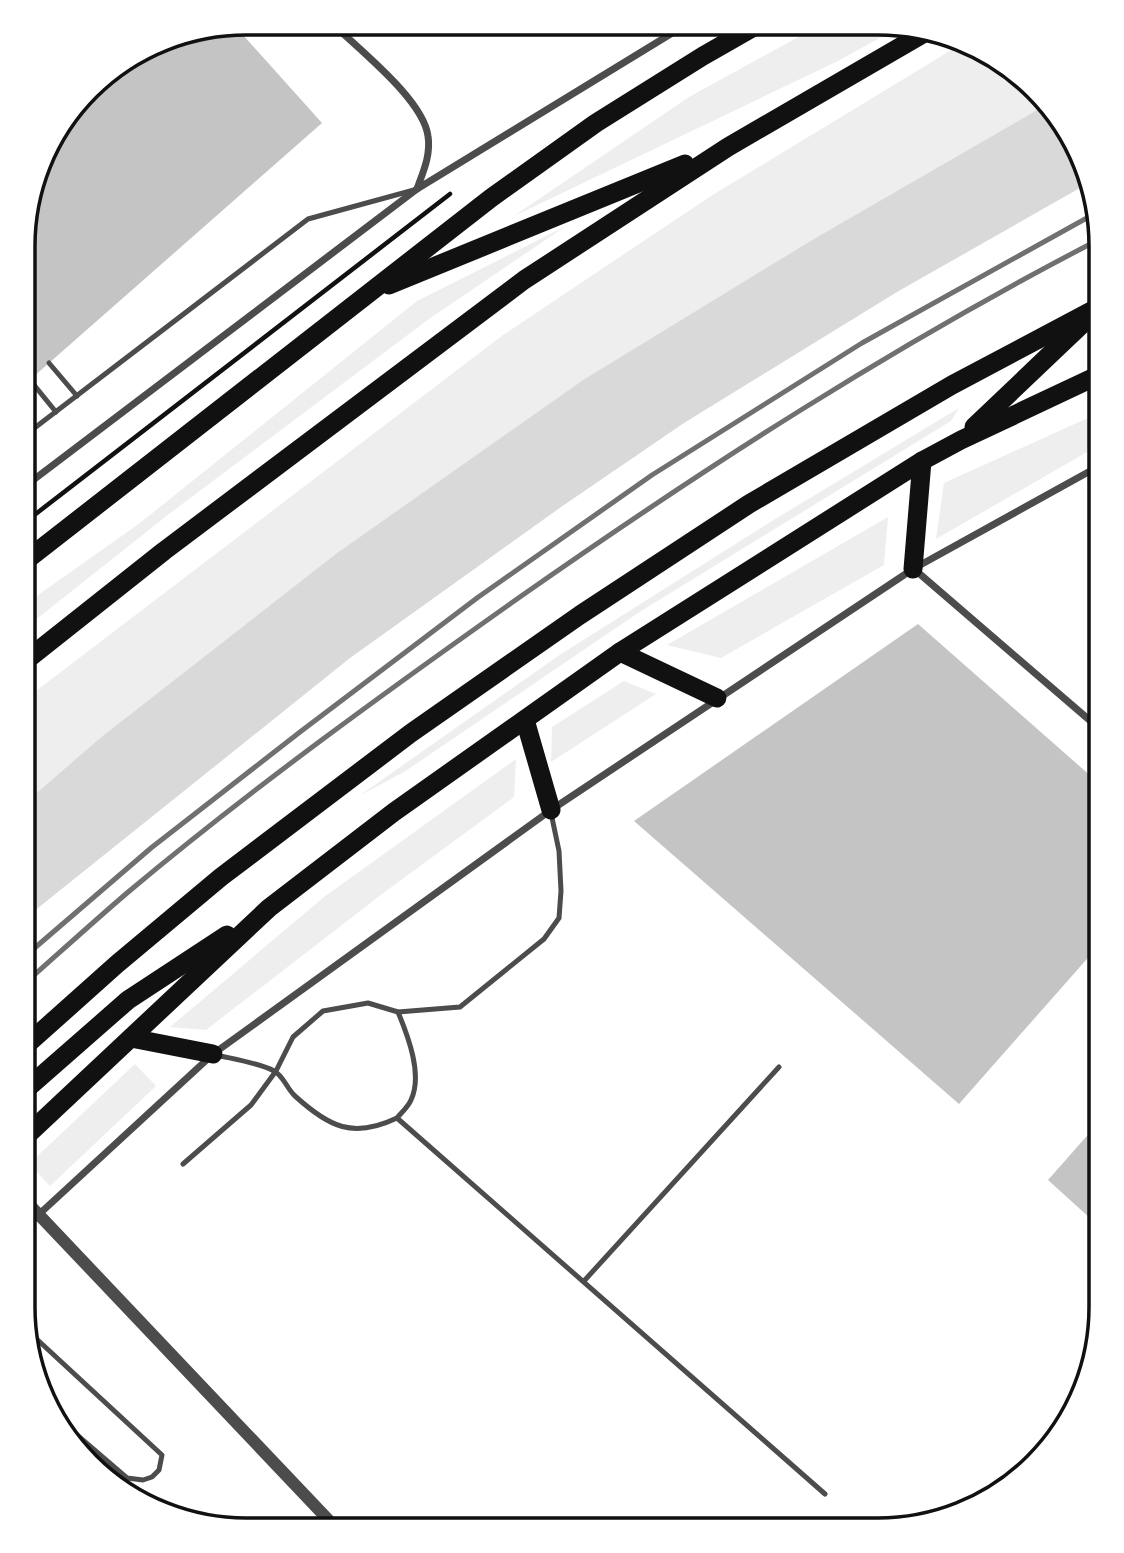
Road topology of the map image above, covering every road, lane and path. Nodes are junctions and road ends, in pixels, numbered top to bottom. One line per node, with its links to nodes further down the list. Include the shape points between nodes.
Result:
1 (344, 35): 6 (street, via 424,118 428,160)
2 (669, 35): 6 (street)
3 (740, 35): 8 (highway, via 596,123)
4 (915, 39): 5 (highway)
5 (728, 147): 8 (highway); 25 (highway, via 513,288)
6 (417, 189): 14 (lane, via 308,219); 20 (street)
7 (455, 190): 21 (path)
8 (366, 294): 22 (highway)
9 (1089, 313): 32 (highway, via 952,385 749,504 580,615 411,733 221,877)
10 (1089, 318): 17 (highway)
11 (49, 363): 14 (lane)
12 (1089, 380): 17 (highway)
13 (35, 386): 15 (lane)
14 (77, 396): 15 (lane)
15 (56, 412): 16 (lane)
16 (35, 428)
17 (961, 440): 18 (highway)
18 (922, 461): 23 (highway); 24 (highway)
19 (1089, 473): 23 (street)
20 (35, 479)
21 (35, 515)
22 (35, 553)
23 (913, 569): 26 (street); 28 (street)
24 (620, 652): 26 (highway); 27 (highway)
25 (35, 653)
26 (717, 698): 29 (street)
27 (525, 720): 29 (highway); 30 (highway)
28 (1089, 720)
29 (551, 810): 31 (lane, via 561,891 559,918 544,939 460,1007); 34 (street)
30 (269, 908): 33 (highway); 37 (highway, via 128,1000)
31 (398, 1012): 36 (lane, via 368,1003 323,1011 293,1037); 38 (lane, via 411,1043 414,1092)
32 (35, 1037)
33 (131, 1038): 34 (highway); 39 (highway)
34 (214, 1054): 36 (lane); 42 (street)
35 (779, 1067): 44 (lane)
36 (276, 1071): 38 (lane, via 293,1094 334,1125 368,1129); 40 (lane, via 251,1105)
37 (35, 1082)
38 (397, 1118): 44 (lane)
39 (35, 1128)
40 (183, 1164)
41 (35, 1211): 42 (street)
42 (38, 1214): 43 (street); 48 (street)
43 (35, 1217)
44 (584, 1281): 47 (lane)
45 (38, 1340): 46 (lane, via 162,1455 159,1470 143,1480 127,1478)
46 (82, 1440)
47 (825, 1494)
48 (327, 1518)

